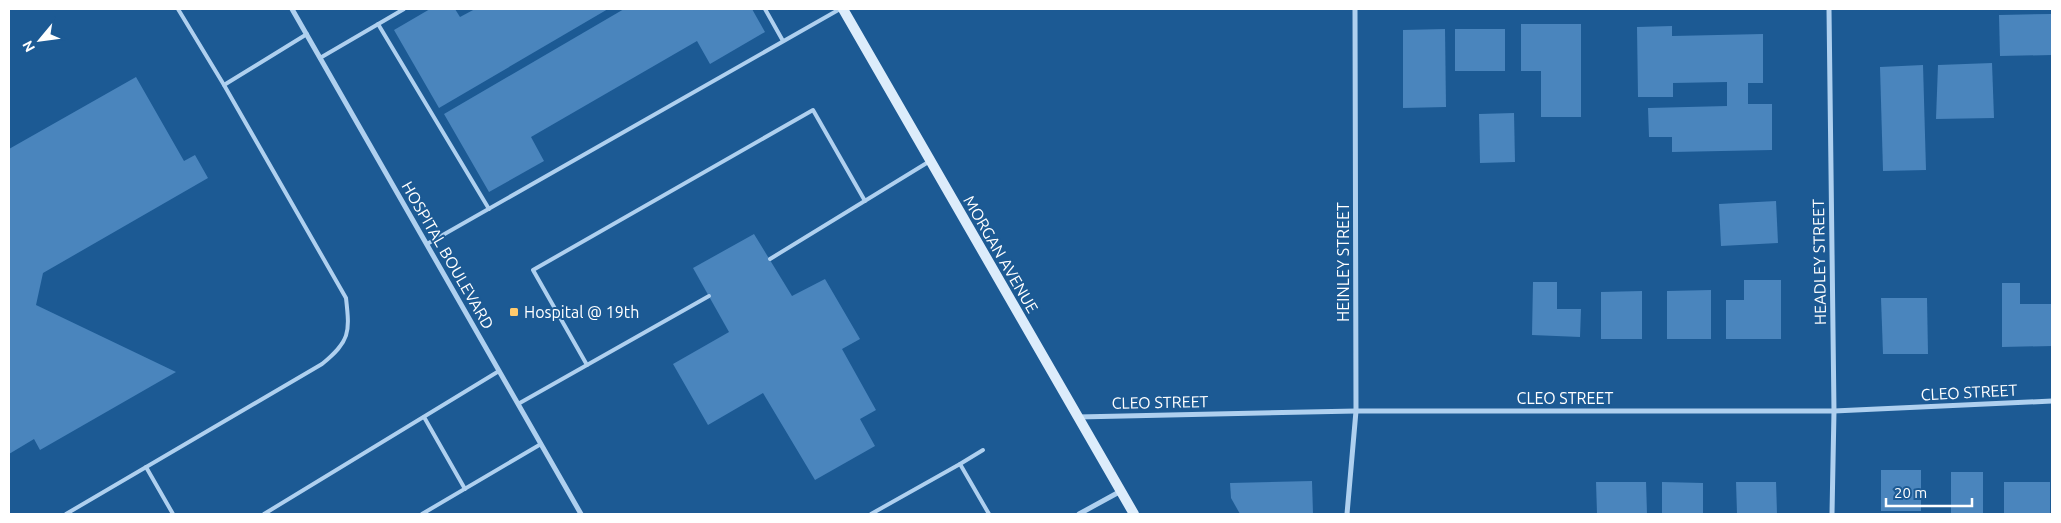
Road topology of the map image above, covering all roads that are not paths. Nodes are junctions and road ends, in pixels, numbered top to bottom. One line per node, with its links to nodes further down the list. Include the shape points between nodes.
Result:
1 (178, 9): 12 (lane)
2 (292, 9): 9 (street, HOSPITAL BOULEVARD)
3 (404, 9): 8 (lane)
4 (765, 9): 10 (lane)
5 (841, 9): 10 (lane); 13 (main road, MORGAN AVENUE)
6 (1356, 9): 24 (street, HEINLEY STREET)
7 (1829, 9): 23 (street, HEADLEY STREET)
8 (378, 24): 11 (lane); 15 (lane)
9 (307, 34): 11 (street, HOSPITAL BOULEVARD); 12 (lane)
10 (783, 40): 15 (lane)
11 (320, 58): 16 (street, HOSPITAL BOULEVARD)
12 (224, 85): 30 (lane, via 346,298 349,329 338,351 322,364)
13 (930, 161): 14 (lane); 26 (main road, MORGAN AVENUE)
14 (865, 201): 17 (lane); 19 (lane, via 812,110 533,270)
15 (489, 209): 16 (lane)
16 (427, 244): 20 (street, HOSPITAL BOULEVARD)
17 (770, 259)
18 (709, 296): 19 (lane)
19 (587, 365): 22 (lane)
20 (499, 371): 22 (street, HOSPITAL BOULEVARD); 25 (lane)
21 (2052, 401): 23 (street, CLEO STREET)
22 (518, 404): 27 (street, HOSPITAL BOULEVARD)
23 (1834, 410): 24 (street, CLEO STREET); 43 (street, HEADLEY STREET)
24 (1356, 411): 26 (street, CLEO STREET); 42 (street, HEINLEY STREET)
25 (424, 417): 31 (lane); 35 (lane)
26 (1078, 417): 32 (main road, MORGAN AVENUE)
27 (541, 444): 31 (lane); 37 (street, HOSPITAL BOULEVARD)
28 (983, 450): 29 (lane)
29 (960, 464): 38 (lane); 39 (lane)
30 (146, 467): 33 (lane); 34 (lane)
31 (465, 489): 36 (lane)
32 (1121, 491): 40 (street); 41 (main road, MORGAN AVENUE)
33 (66, 514)
34 (173, 514)
35 (264, 514)
36 (422, 514)
37 (581, 514)
38 (871, 514)
39 (989, 514)
40 (1080, 514)
41 (1134, 514)
42 (1348, 514)
43 (1832, 514)

